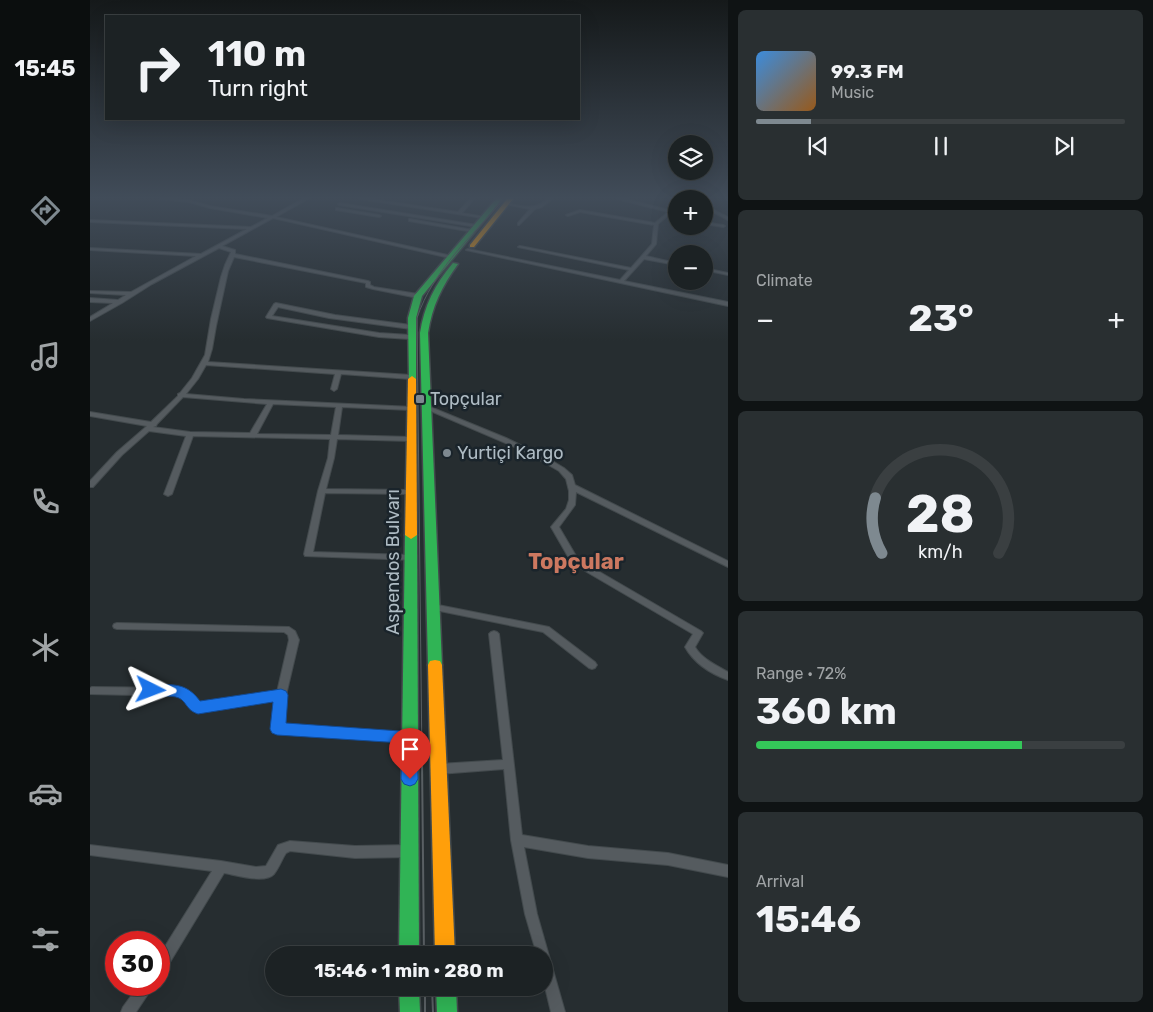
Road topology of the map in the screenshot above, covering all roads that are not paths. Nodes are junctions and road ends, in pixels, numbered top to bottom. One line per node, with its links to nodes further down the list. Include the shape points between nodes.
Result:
1 (218, 246): 9 (street); 10 (street, via 232,251)
2 (403, 246): 11 (street)
3 (459, 246): 11 (main road, Aspendos Bulvarı)
4 (471, 246): 8 (main road)
5 (652, 246): 12 (street)
6 (520, 247): 14 (street)
7 (90, 248): 9 (street)
8 (468, 250): 17 (street); 40 (main road, via 438,284 427,308 424,333)
9 (201, 255): 21 (street)
10 (233, 255): 22 (street, via 368,282 368,286 373,288); 32 (street, via 210,328 210,352)
11 (450, 257): 22 (main road, Aspendos Bulvarı)
12 (643, 257): 13 (street); 15 (street)
13 (668, 262)
14 (600, 263): 15 (street); 17 (street)
15 (631, 269): 19 (street)
16 (713, 271): 18 (street)
17 (586, 274): 19 (street)
18 (728, 274)
19 (621, 282): 25 (street)
20 (90, 292): 21 (street)
21 (132, 294): 24 (street)
22 (418, 296): 31 (main road, Aspendos Bulvarı)
23 (90, 300): 24 (street)
24 (120, 302): 27 (street)
25 (728, 304)
26 (90, 314): 27 (street)
27 (99, 314): 29 (street)
28 (333, 316): 30 (street, via 325,318); 30 (street, via 276,305 269,317); 31 (street)
29 (90, 319)
30 (319, 325): 31 (street, via 379,335)
31 (411, 332): 34 (main road, Aspendos Bulvarı)
32 (204, 363): 33 (street); 36 (street)
33 (338, 372): 34 (street); 35 (street)
34 (410, 377): 39 (main road, Aspendos Bulvarı)
35 (334, 389)
36 (180, 395): 37 (street); 42 (street)
37 (271, 402): 38 (street); 44 (street)
38 (339, 405): 39 (street); 45 (street)
39 (411, 408): 46 (main road, Aspendos Bulvarı)
40 (428, 408): 48 (street, via 540,457 563,471); 54 (main road)
41 (90, 414): 42 (street)
42 (152, 427): 43 (street); 47 (street, via 109,463)
43 (190, 434): 44 (street); 51 (street)
44 (252, 436): 45 (street)
45 (334, 439): 46 (street); 49 (street)
46 (411, 439): 50 (main road, Aspendos Bulvarı)
47 (90, 486)
48 (571, 486): 53 (street); 58 (street, via 573,495 569,513 555,527 573,558 698,633 690,647 692,652)
49 (322, 491): 50 (street); 52 (street, via 308,554)
50 (411, 492): 52 (main road, Aspendos Bulvarı)
51 (168, 494)
52 (411, 558): 61 (main road, Aspendos Bulvarı)
53 (728, 564)
54 (434, 607): 57 (street, via 546,629); 63 (main road)
55 (117, 626): 60 (street, via 286,630 292,633 294,640)
56 (494, 634): 62 (street)
57 (592, 665)
58 (728, 676)
59 (92, 691): 60 (street, via 179,692 189,697 198,708)
60 (281, 695): 61 (street, via 277,729)
61 (410, 737): 66 (main road, Aspendos Bulvarı)
62 (509, 764): 63 (street); 64 (street)
63 (438, 769): 70 (main road)
64 (517, 840): 68 (street, via 588,852 668,859); 71 (street)
65 (90, 850): 67 (street)
66 (410, 851): 67 (street, via 354,852 290,846 282,849 269,872); 69 (main road, Aspendos Bulvarı)
67 (221, 867): 72 (street)
68 (728, 872)
69 (409, 946)
70 (445, 946)
71 (540, 946)
72 (170, 949)
73 (553, 993): 80 (street)
74 (139, 996): 77 (street)
75 (409, 996): 78 (main road)
76 (446, 996): 79 (main road)
77 (128, 1012)
78 (410, 1012)
79 (447, 1012)
80 (558, 1012)

